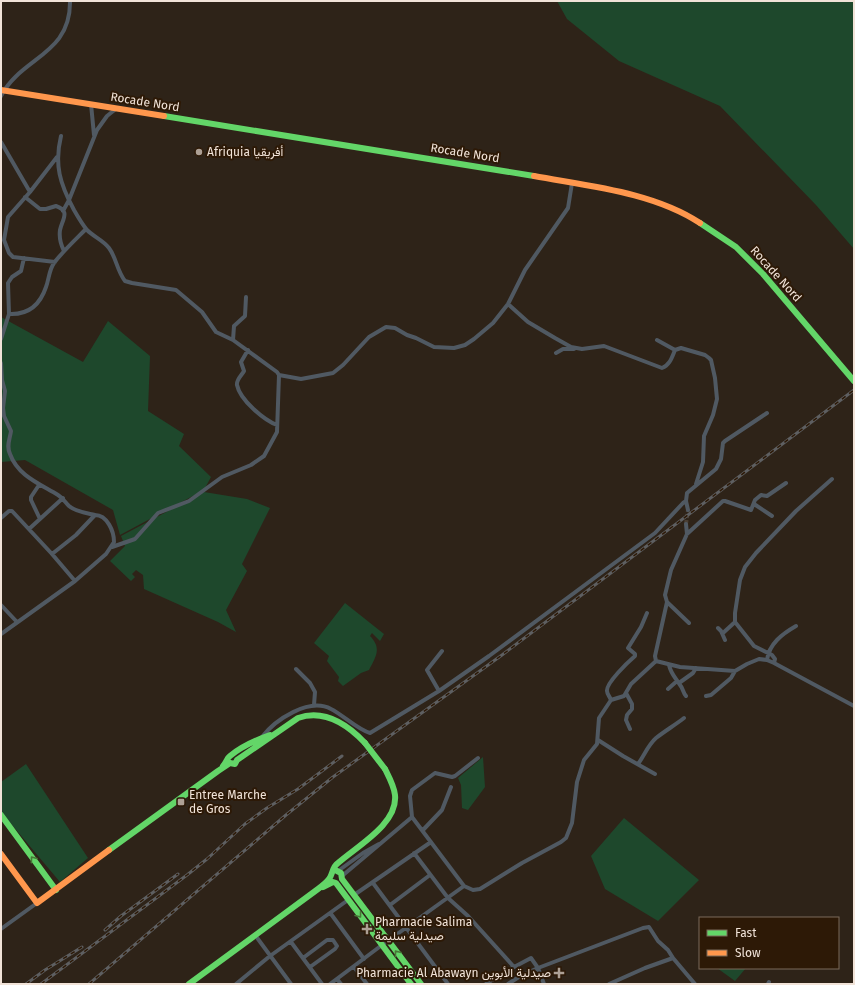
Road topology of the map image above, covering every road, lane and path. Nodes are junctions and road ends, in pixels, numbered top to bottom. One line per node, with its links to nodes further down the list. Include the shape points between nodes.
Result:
1 (70, 1): 2 (street, via 68,16 58,39 47,52 19,72)
2 (2, 92): 3 (main road, Rocade Nord)
3 (90, 104): 4 (main road, Rocade Nord); 6 (street)
4 (117, 108): 6 (street, via 103,120); 9 (main road, Rocade Nord)
5 (61, 136): 8 (street)
6 (94, 136): 12 (street)
7 (1, 142): 10 (street)
8 (58, 156): 10 (street); 12 (street, via 60,178)
9 (572, 183): 19 (street, via 568,208 525,270); 30 (main road, Rocade Nord, via 619,192 661,204 697,221 726,239 763,274)
10 (30, 192): 11 (street)
11 (25, 198): 13 (street, via 40,209 56,206); 16 (street, via 9,216 3,237 10,255)
12 (69, 200): 13 (street); 14 (street)
13 (63, 211): 15 (street, via 65,217 60,238)
14 (86, 229): 15 (street); 22 (street, via 106,244 125,281 176,290 202,312 216,332)
15 (64, 251): 17 (street)
16 (24, 258): 17 (street); 20 (street, via 21,271 8,283)
17 (55, 262): 20 (street, via 39,300 24,313)
18 (246, 297): 22 (street, via 245,316 234,326)
19 (508, 304): 24 (street, via 528,322 571,347); 29 (street, via 486,330 465,345 454,348 434,347 394,328 386,327 369,337 343,366 333,372 301,379)
20 (9, 314): 21 (street)
21 (1, 339)
22 (233, 340): 25 (street)
23 (657, 340): 26 (street)
24 (578, 348): 26 (street, via 604,346 662,368 670,362); 27 (street, via 563,349)
25 (248, 350): 29 (street); 32 (street, via 241,362 243,373 237,386 250,406)
26 (675, 350): 36 (street, via 681,348 705,355 711,360 715,378 717,400 704,436 703,462)
27 (556, 353)
28 (1, 363): 35 (street, via 5,391 4,416 11,431 9,453 17,467)
29 (279, 375): 32 (street)
30 (854, 381)
31 (767, 413): 36 (street, via 724,441 720,464)
32 (277, 425): 48 (street, via 277,432 262,459 222,478 189,501 163,510 135,539)
33 (832, 479): 55 (street, via 796,511 746,567 740,580)
34 (786, 483): 39 (street, via 767,496 761,495)
35 (38, 484): 37 (street); 44 (street, via 31,500)
36 (696, 484): 38 (street, via 687,493)
37 (63, 498): 41 (street, via 72,508); 44 (street)
38 (686, 501): 40 (street); 73 (street, via 655,533)
39 (754, 504): 42 (street); 47 (street, via 751,510 748,510 723,501)
40 (688, 510)
41 (95, 515): 48 (street, via 103,518 114,534); 49 (street)
42 (772, 516)
43 (1, 518): 46 (street, via 12,511)
44 (40, 519): 46 (street)
45 (686, 524): 47 (street)
46 (29, 529): 49 (street)
47 (687, 534): 51 (street, via 671,570 665,595)
48 (112, 547): 50 (street)
49 (52, 554): 50 (street)
50 (75, 581): 54 (street)
51 (667, 602): 56 (street); 65 (street)
52 (1, 605): 54 (street)
53 (647, 613): 77 (street, via 628,648 635,656 609,683 607,692)
54 (17, 622): 60 (street)
55 (736, 622): 59 (street); 63 (street, via 754,646)
56 (688, 623)
57 (796, 626): 63 (street, via 781,636)
58 (718, 628): 59 (street)
59 (723, 633): 61 (street)
60 (1, 634)
61 (725, 640)
62 (442, 652): 73 (street, via 427,670)
63 (768, 652): 64 (street); 66 (street, via 774,657)
64 (767, 660): 66 (street); 70 (street, via 759,659)
65 (656, 661): 67 (street); 74 (street, via 631,684)
66 (774, 663): 79 (street)
67 (669, 665): 69 (street); 71 (street)
68 (296, 668): 78 (street, via 315,692)
69 (696, 668): 70 (street); 71 (street, via 693,673)
70 (735, 671): 76 (street, via 731,678 711,695)
71 (678, 682): 72 (street); 75 (street)
72 (668, 688)
73 (440, 692): 78 (street, via 370,733 330,708)
74 (626, 693): 77 (street, via 621,698); 81 (street, via 632,704 626,720)
75 (686, 696)
76 (706, 696)
77 (611, 700): 84 (street, via 599,718)
78 (314, 705): 83 (street, via 299,708 273,726)
79 (854, 706)
80 (684, 718): 88 (street, via 656,738)
81 (630, 729)
82 (273, 734): 83 (main road); 85 (main road); 98 (main road, bridge, via 299,717 318,714 330,717 358,735 385,769 393,786 395,804 392,814 380,828 337,863)
83 (262, 738): 85 (main road); 86 (main road, via 254,740)
84 (598, 740): 88 (street); 100 (street, via 584,760 577,782 572,823 566,838 480,889 473,890)
85 (252, 750): 86 (main road)
86 (235, 757): 101 (main road, via 235,764 229,762)
87 (478, 758): 92 (street, via 455,776 435,773 412,790)
88 (638, 764): 89 (street)
89 (655, 774)
90 (450, 787): 93 (street, via 442,810)
91 (1, 816): 101 (main road, one-way to 91)
92 (412, 817): 93 (street); 98 (street, via 372,852)
93 (423, 830): 94 (street)
94 (431, 842): 95 (street); 100 (street)
95 (414, 853): 97 (street); 99 (street)
96 (1, 854): 105 (main road)
97 (430, 875): 103 (street); 106 (street)
98 (336, 877): 102 (main road); 104 (main road); 110 (main road)
99 (373, 883): 102 (street); 106 (street)
100 (464, 886): 103 (street)
101 (56, 890): 105 (main road)
102 (354, 896): 111 (main road)
103 (448, 898): 108 (street); 118 (street, via 477,925)
104 (348, 900): 107 (street); 113 (main road, one-way to 113)
105 (37, 903): 109 (street)
106 (390, 904): 108 (street)
107 (331, 914): 112 (street); 117 (street)
108 (407, 928): 111 (street); 132 (street)
109 (1, 930)
110 (255, 935): 114 (street); 123 (main road)
111 (388, 941): 113 (street); 131 (main road, one-way to 111)
112 (291, 942): 114 (street); 115 (street)
113 (382, 945): 117 (street); 130 (main road)
114 (270, 956): 124 (street); 125 (street)
115 (303, 958): 119 (street); 119 (street, via 327,940 333,940 337,946 335,949)
116 (673, 958): 121 (street, via 649,927); 136 (street); 137 (street)
117 (364, 959): 120 (street)
118 (514, 966): 121 (street, via 531,958); 133 (street)
119 (310, 967): 126 (street)
120 (354, 967): 122 (street); 129 (street)
121 (538, 968): 134 (street); 135 (street)
122 (337, 979): 127 (street); 128 (street)
123 (193, 983)
124 (236, 984)
125 (291, 984)
126 (322, 984)
127 (330, 984)
128 (341, 984)
129 (367, 984)
130 (411, 984)
131 (421, 984)
132 (448, 984)
133 (486, 984)
134 (508, 984)
135 (544, 984)
136 (609, 984)
137 (694, 984)

